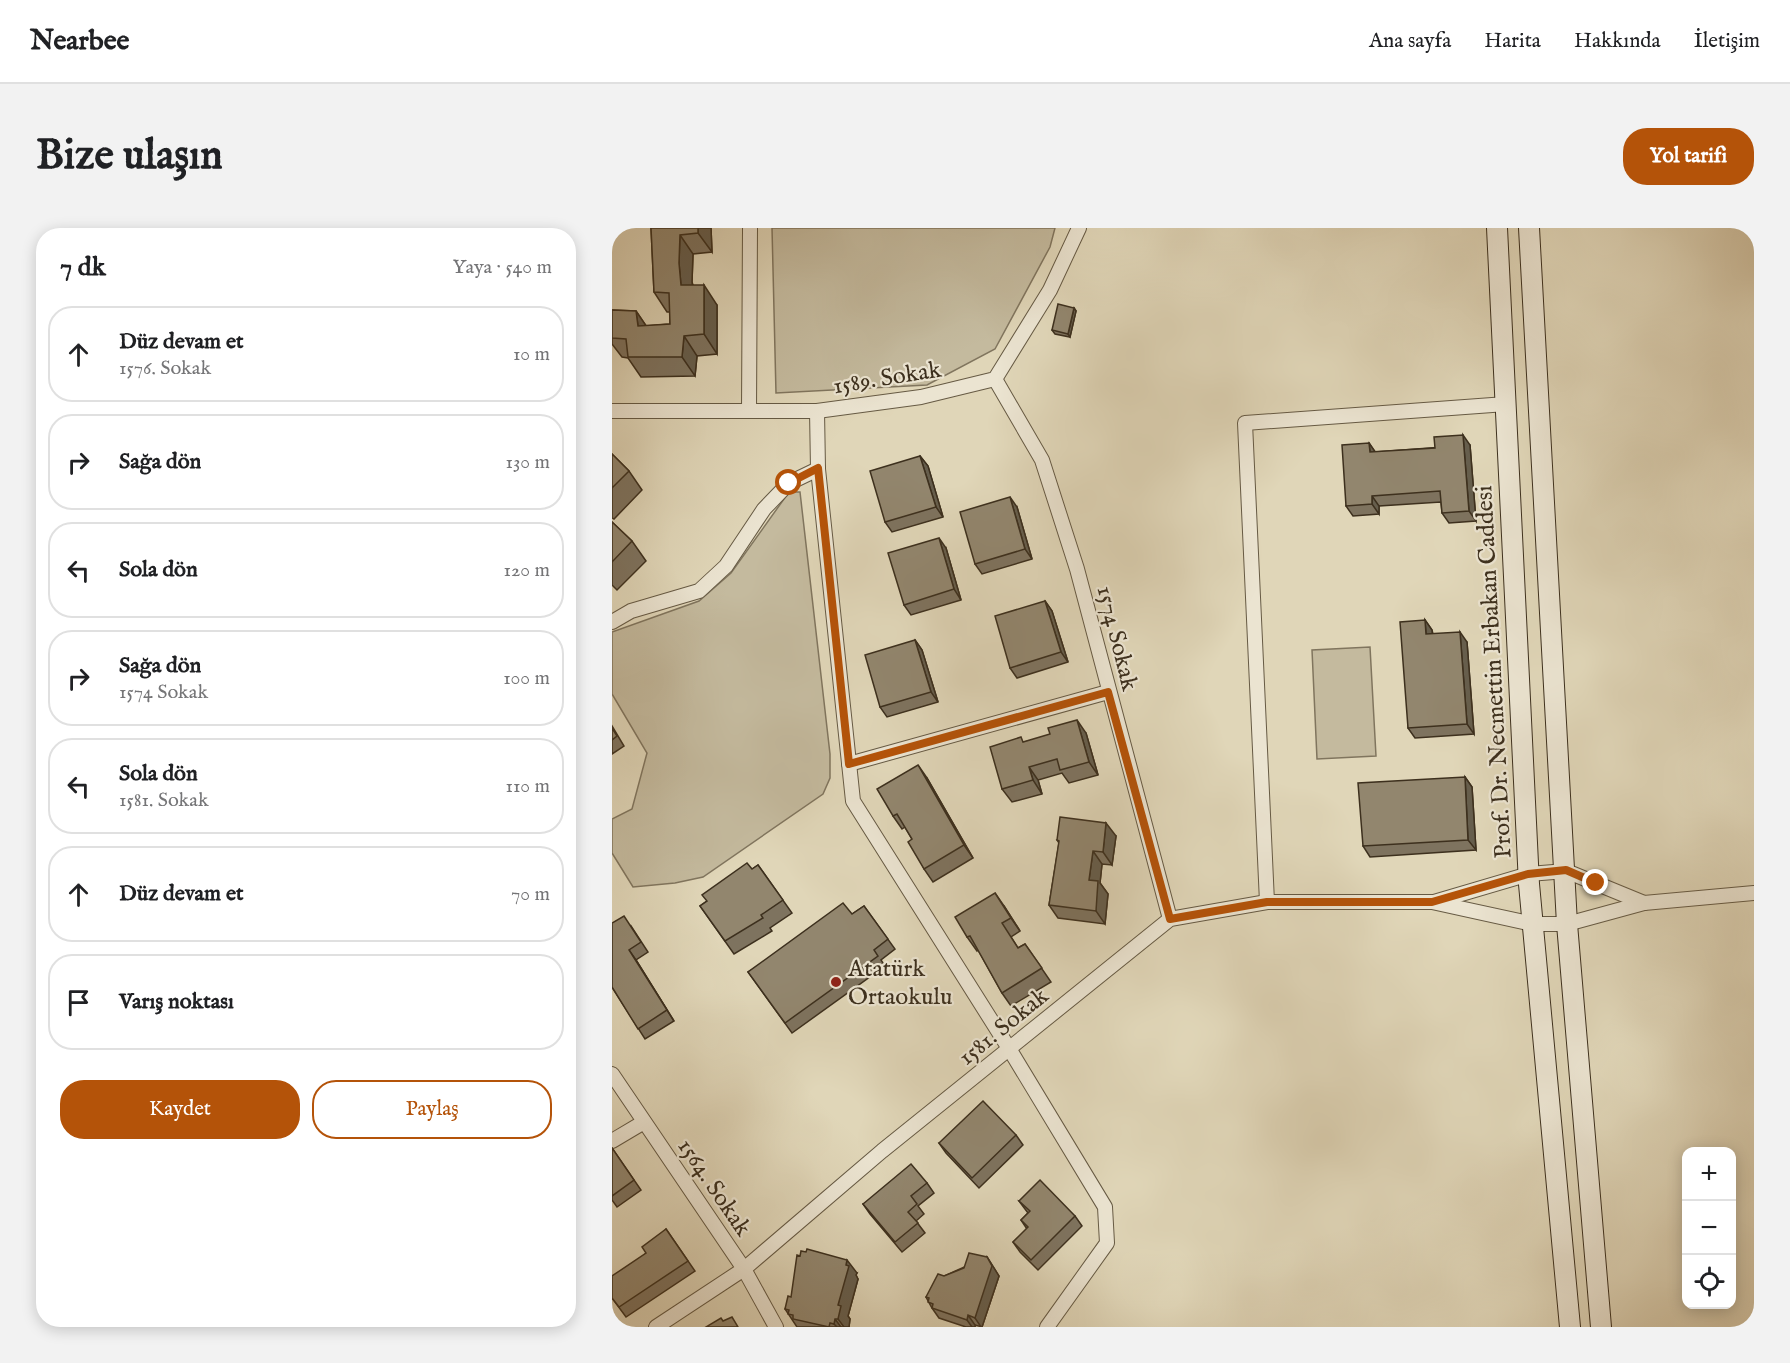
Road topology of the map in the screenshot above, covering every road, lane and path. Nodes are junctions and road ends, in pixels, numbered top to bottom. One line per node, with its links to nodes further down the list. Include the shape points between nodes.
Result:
1 (750, 228): 7 (street)
2 (1079, 228): 5 (street, via 1050,290)
3 (1497, 228): 6 (main road, Prof. Dr. Necmettin Erbakan Caddesi)
4 (1529, 228): 14 (main road)
5 (995, 379): 9 (street, 1589. Sokak, via 921,398); 12 (street, 1574 Sokak, via 1042,460 1077,569)
6 (1506, 404): 15 (main road, Prof. Dr. Necmettin Erbakan Caddesi); 17 (street, via 1245,423)
7 (749, 410): 8 (street, 1589. Sokak); 9 (street, 1589. Sokak)
8 (612, 411)
9 (817, 411): 10 (street)
10 (818, 468): 11 (street, via 789,483 764,509 726,566 699,591 631,611); 13 (street)
11 (612, 622)
12 (1108, 692): 13 (street); 20 (street, 1574 Sokak)
13 (849, 764): 23 (street, via 853,801)
14 (1566, 870): 15 (street); 19 (street); 22 (main road)
15 (1528, 874): 18 (street); 21 (main road, Prof. Dr. Necmettin Erbakan Caddesi)
16 (1754, 893): 19 (street)
17 (1267, 902): 18 (street, 1581. Sokak); 20 (street, 1581. Sokak)
18 (1432, 902): 21 (street)
19 (1644, 903): 22 (street)
20 (1170, 919): 23 (street, 1581. Sokak)
21 (1533, 924): 22 (street); 31 (main road, Prof. Dr. Necmettin Erbakan Caddesi)
22 (1568, 924): 32 (main road)
23 (1010, 1050): 27 (street, 1581. Sokak, via 882,1151); 30 (street, via 1105,1207 1107,1243)
24 (612, 1074): 25 (street, 1564. Sokak)
25 (644, 1122): 26 (street); 27 (street, 1564. Sokak)
26 (612, 1141)
27 (744, 1269): 28 (street, 1581. Sokak); 29 (street, 1564. Sokak)
28 (656, 1327)
29 (776, 1327)
30 (1047, 1327)
31 (1570, 1327)
32 (1601, 1327)

